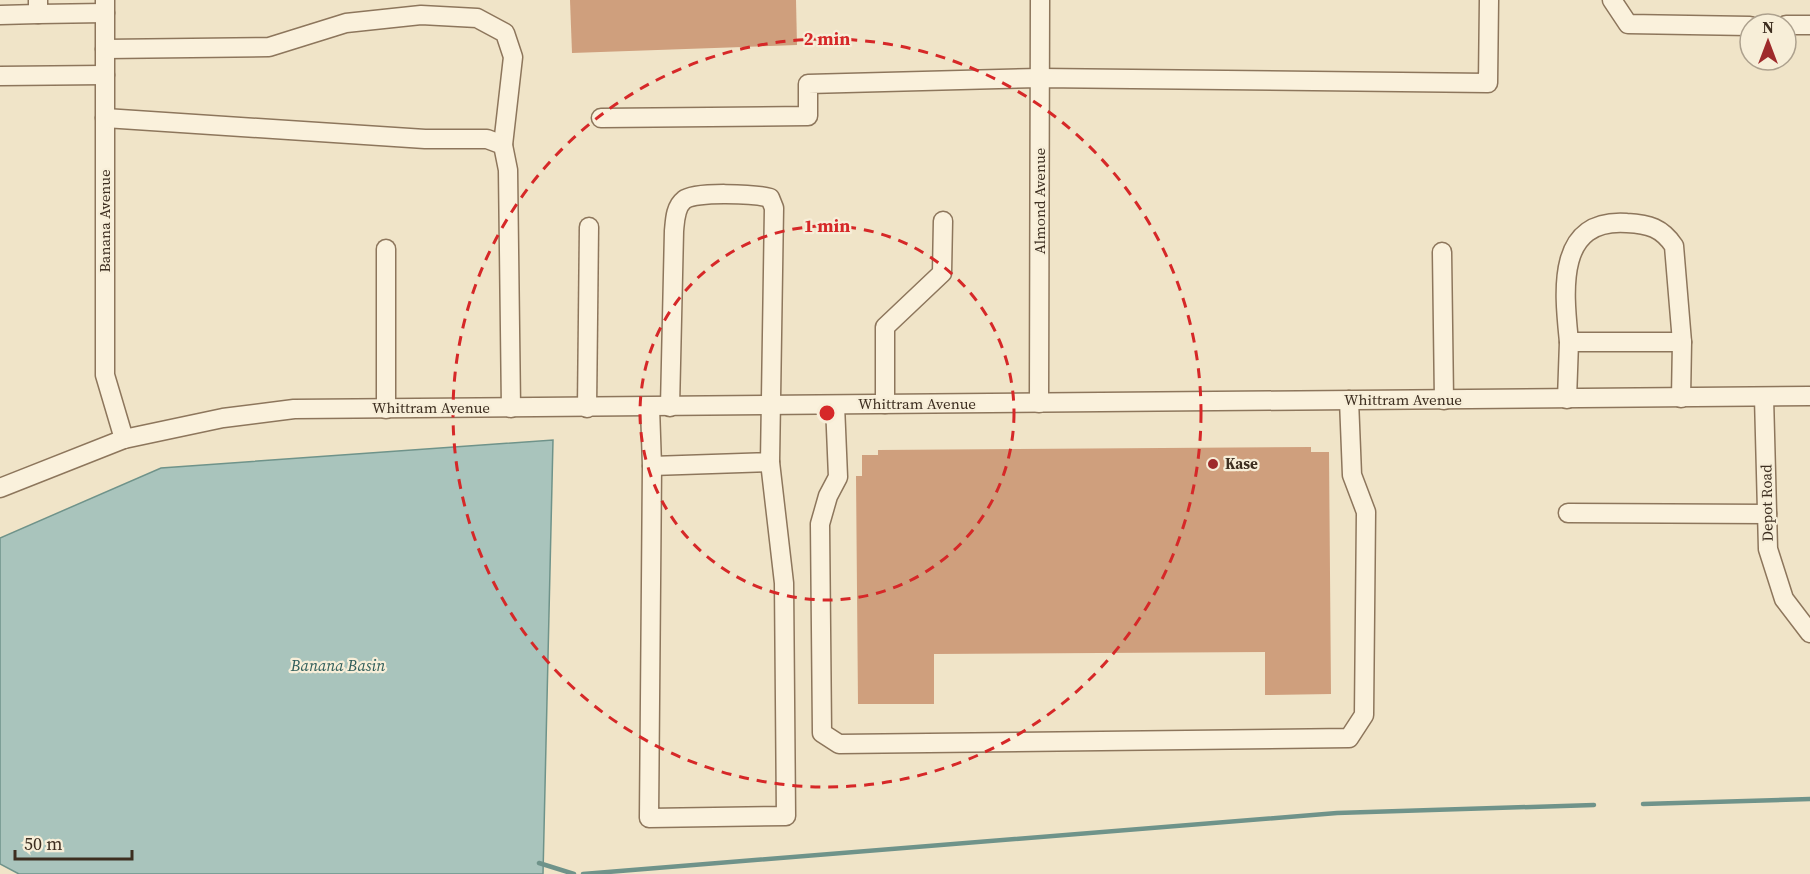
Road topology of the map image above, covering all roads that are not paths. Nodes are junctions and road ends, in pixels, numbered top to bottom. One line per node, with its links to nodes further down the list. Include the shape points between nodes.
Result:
1 (1040, 0): 11 (street, Almond Avenue)
2 (1489, 0): 11 (street, via 1488,82)
3 (1612, 0): 7 (street, via 1628,24)
4 (105, 6): 5 (street); 8 (street, Banana Avenue)
5 (38, 7): 6 (street)
6 (0, 15)
7 (1738, 26)
8 (105, 49): 9 (street, Banana Avenue); 14 (street, via 269,47 346,23 421,15 477,18 505,33 513,57)
9 (105, 75): 10 (street); 12 (street, Banana Avenue)
10 (0, 76)
11 (1040, 78): 13 (street, via 808,84 808,117); 27 (street, Almond Avenue)
12 (105, 118): 14 (street, via 425,139 488,138); 36 (street, Banana Avenue, via 105,375)
13 (601, 118)
14 (503, 145): 33 (street, via 508,170)
15 (943, 221): 28 (street, via 942,273 885,327)
16 (589, 227): 34 (street)
17 (387, 249): 35 (street)
18 (1442, 252): 26 (street)
19 (1569, 342): 20 (street); 20 (street, via 1564,297 1567,261 1577,243 1593,228 1608,222 1648,224 1665,233 1674,246); 24 (street)
20 (1682, 342): 23 (street)
21 (1810, 396): 22 (street, Whittram Avenue)
22 (1764, 397): 23 (street, Whittram Avenue); 41 (street, Depot Road)
23 (1682, 398): 24 (street, Whittram Avenue)
24 (1567, 399): 26 (street, Whittram Avenue)
25 (1349, 400): 26 (street, Whittram Avenue); 27 (street, Whittram Avenue); 30 (street, via 1352,475 1366,512 1364,715 1349,738 839,744 822,733 820,524 838,477)
26 (1444, 400)
27 (1039, 403): 28 (street, Whittram Avenue)
28 (885, 404): 30 (street, Whittram Avenue)
29 (771, 405): 30 (street, Whittram Avenue); 32 (street, Whittram Avenue); 32 (street, via 773,203 762,196 712,195 684,200 675,216); 37 (street)
30 (835, 405)
31 (650, 407): 32 (street, Whittram Avenue); 34 (street, Whittram Avenue); 38 (street)
32 (670, 407)
33 (511, 408): 34 (street, Whittram Avenue); 35 (street, Whittram Avenue)
34 (587, 408)
35 (387, 409): 36 (street, Whittram Avenue, via 294,409 223,418)
36 (124, 439): 39 (street, Whittram Avenue)
37 (770, 462): 38 (street); 38 (street, via 784,583 786,816 649,818)
38 (652, 466)
39 (0, 488)
40 (1568, 513): 41 (street)
41 (1767, 514): 42 (street, Depot Road, via 1768,549 1776,581 1784,599)
42 (1810, 633)

